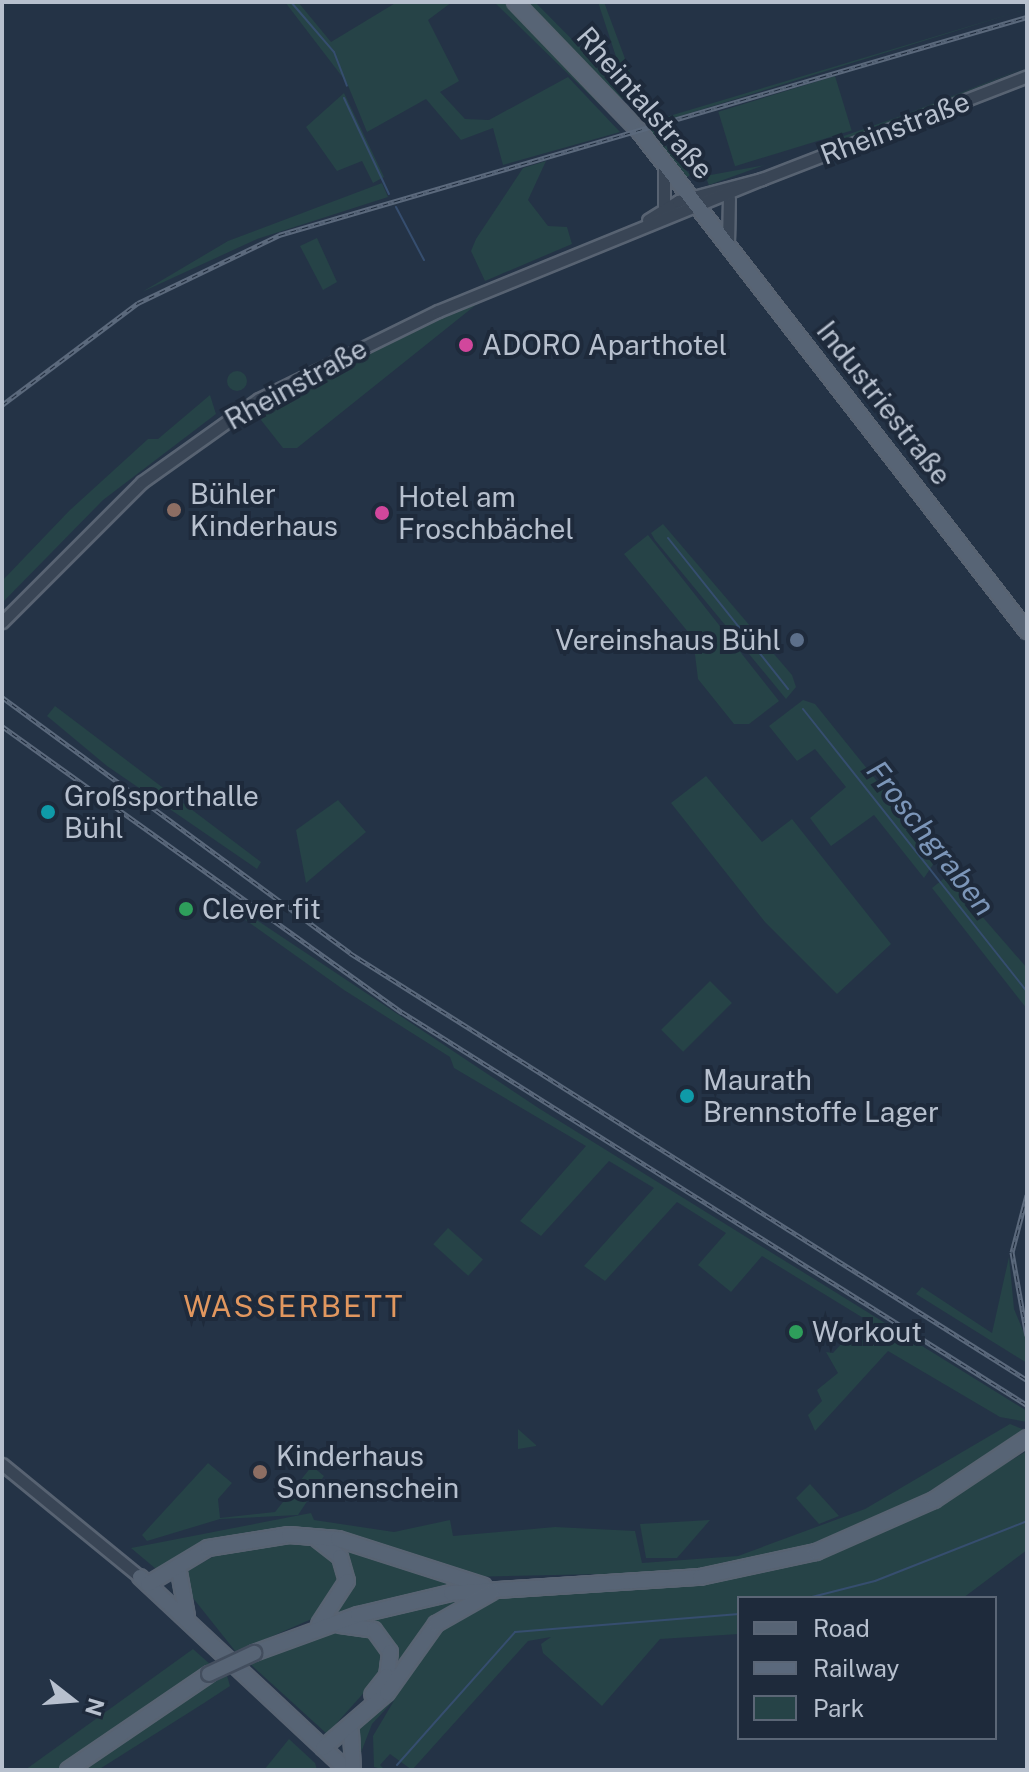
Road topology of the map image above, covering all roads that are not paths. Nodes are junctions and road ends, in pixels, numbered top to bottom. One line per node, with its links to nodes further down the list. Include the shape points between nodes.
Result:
1 (515, 2): 3 (main road, Rheintalstraße, via 595,80)
2 (1027, 76): 4 (street, Rheinstraße)
3 (664, 163): 6 (main road, Rheintalstraße); 7 (street)
4 (762, 179): 5 (street, Rheinstraße); 6 (street, Rheinstraße)
5 (729, 198): 6 (street, Rheinstraße); 9 (street)
6 (696, 202): 7 (street, Rheinstraße); 8 (street, Rheinstraße); 9 (main road, Industriestraße)
7 (664, 208): 8 (street, Rheinstraße)
8 (642, 225): 10 (street, Rheinstraße, via 387,334 259,399 142,482)
9 (728, 244): 11 (main road, Industriestraße)
10 (2, 622)
11 (1027, 631)
12 (1021, 1442): 18 (main road, via 934,1500 816,1552 700,1577)
13 (2, 1464): 17 (street)
14 (313, 1536): 15 (main road, via 257,1537); 18 (main road); 20 (main road, via 340,1557 347,1581)
15 (193, 1554): 16 (main road); 17 (main road)
16 (179, 1572): 17 (main road); 19 (main road, via 177,1591)
17 (148, 1584): 19 (main road)
18 (497, 1587): 20 (main road); 21 (main road, via 436,1624)
19 (190, 1624): 22 (main road)
20 (322, 1626): 22 (main road, via 374,1630 390,1652 390,1666); 23 (main road, bridge, via 209,1674)
21 (351, 1732): 22 (main road); 25 (main road)
22 (323, 1748): 24 (main road)
23 (68, 1770)
24 (347, 1770)
25 (353, 1770)

